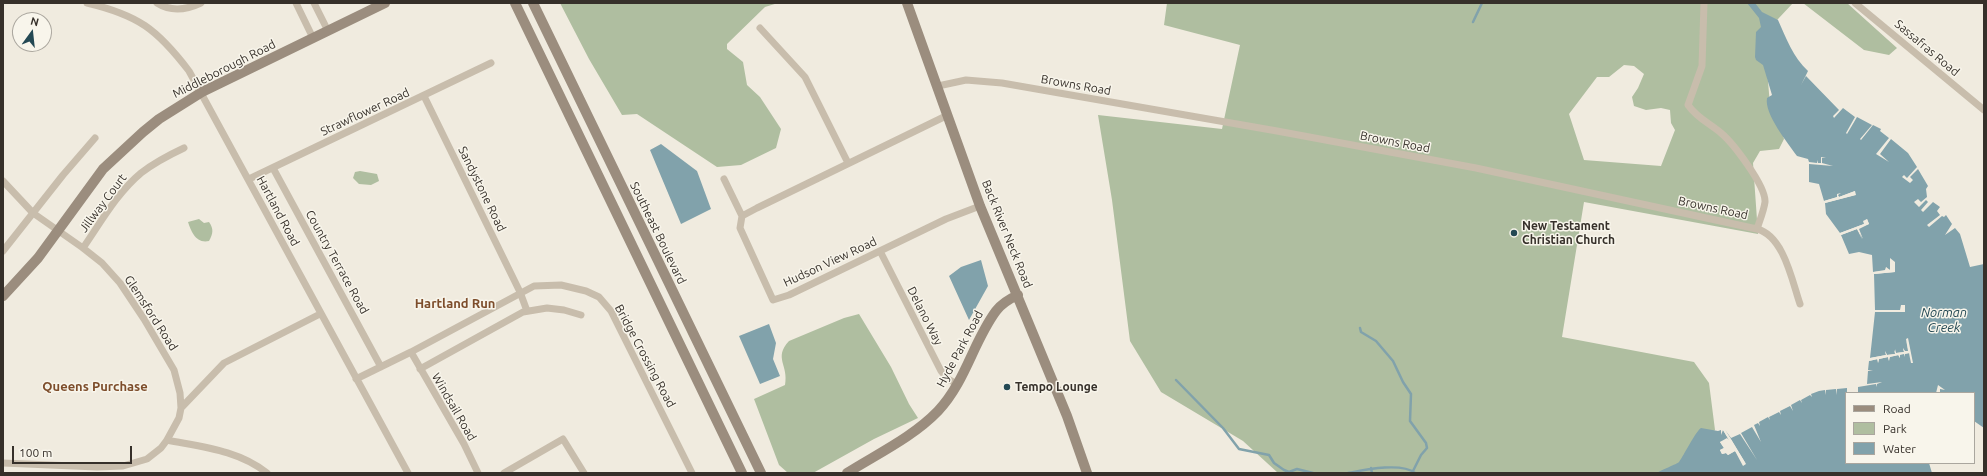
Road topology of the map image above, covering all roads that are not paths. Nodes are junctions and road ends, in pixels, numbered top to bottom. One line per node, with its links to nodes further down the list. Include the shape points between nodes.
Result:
1 (87, 3): 19 (street, Hartland Road, via 126,14 149,28 176,54)
2 (157, 3): 3 (street, via 177,10)
3 (201, 3)
4 (296, 3): 16 (street)
5 (314, 3): 15 (street)
6 (385, 3): 15 (street, Middleborough Road)
7 (510, 3): 13 (street)
8 (515, 3): 13 (street)
9 (533, 3): 61 (street, Southeast Boulevard)
10 (907, 3): 18 (street, Back River Neck Road)
11 (1704, 3): 33 (street, via 1702,66 1688,105 1698,117 1729,140 1759,184 1765,202)
12 (1855, 3): 21 (street, Sassafras Road)
13 (521, 16): 60 (street)
14 (760, 28): 25 (street, via 805,77)
15 (328, 31): 16 (street, Middleborough Road)
16 (313, 38): 19 (street, Middleborough Road)
17 (491, 63): 20 (street, Strawflower Road)
18 (938, 86): 22 (street, Back River Neck Road); 33 (street, Browns Road, via 966,80 1002,83 1476,168)
19 (202, 92): 28 (street, Hartland Road); 34 (street, Middleborough Road, via 159,119 123,150 96,179)
20 (424, 96): 26 (street, Strawflower Road); 38 (street, Sandystone Road)
21 (1984, 110)
22 (948, 115): 25 (street); 30 (street, Back River Neck Road)
23 (95, 138): 31 (street)
24 (184, 148): 35 (street, Jillway Court, via 155,163 134,180)
25 (848, 163): 32 (street)
26 (272, 168): 28 (street, Strawflower Road); 46 (street, Country Terrace Road)
27 (724, 179): 32 (street, Hudson View Road)
28 (249, 180): 43 (street, Hartland Road)
29 (3, 181): 31 (street, Glemsford Road)
30 (980, 206): 37 (street, Hudson View Road, via 946,219); 39 (street, Back River Neck Road)
31 (33, 213): 34 (street, Glemsford Road); 36 (street)
32 (742, 216): 37 (street, Hudson View Road, via 740,228 773,300 789,295)
33 (1757, 228): 41 (street, Browns Road, via 1768,234 1779,246)
34 (58, 232): 35 (street, Glemsford Road); 40 (street, Middleborough Road)
35 (83, 248): 50 (street, Glemsford Road, via 113,275 144,318 174,370)
36 (3, 251)
37 (880, 251): 49 (street, Delano Way, via 941,371)
38 (520, 292): 42 (street, Sandystone Road); 45 (street, Bridge Crossing Road); 59 (street, Bridge Crossing Road, via 538,285 561,285 599,297 622,332)
39 (1018, 295): 49 (street, Hyde Park Road, via 1007,299 996,310); 63 (street, Back River Neck Road)
40 (3, 296)
41 (1800, 304)
42 (527, 311): 44 (street, via 553,308); 47 (street)
43 (320, 314): 48 (street, Hartland Road); 50 (street, via 224,363)
44 (581, 315)
45 (411, 352): 46 (street, Bridge Crossing Road); 47 (street, Windsail Road)
46 (381, 367): 48 (street, Bridge Crossing Road)
47 (420, 369): 56 (street, Windsail Road)
48 (356, 379): 55 (street, Hartland Road)
49 (957, 384): 62 (street, Hyde Park Road, via 947,400 929,419)
50 (181, 408): 51 (street, via 179,418)
51 (167, 440): 53 (street, via 147,459); 54 (street, via 234,454)
52 (3, 463): 53 (street)
53 (97, 470)
54 (267, 473)
55 (408, 473)
56 (478, 473)
57 (504, 473): 58 (street, via 563,439)
58 (584, 473)
59 (692, 473)
60 (742, 473)
61 (761, 473)
62 (847, 473)
63 (1087, 473)

